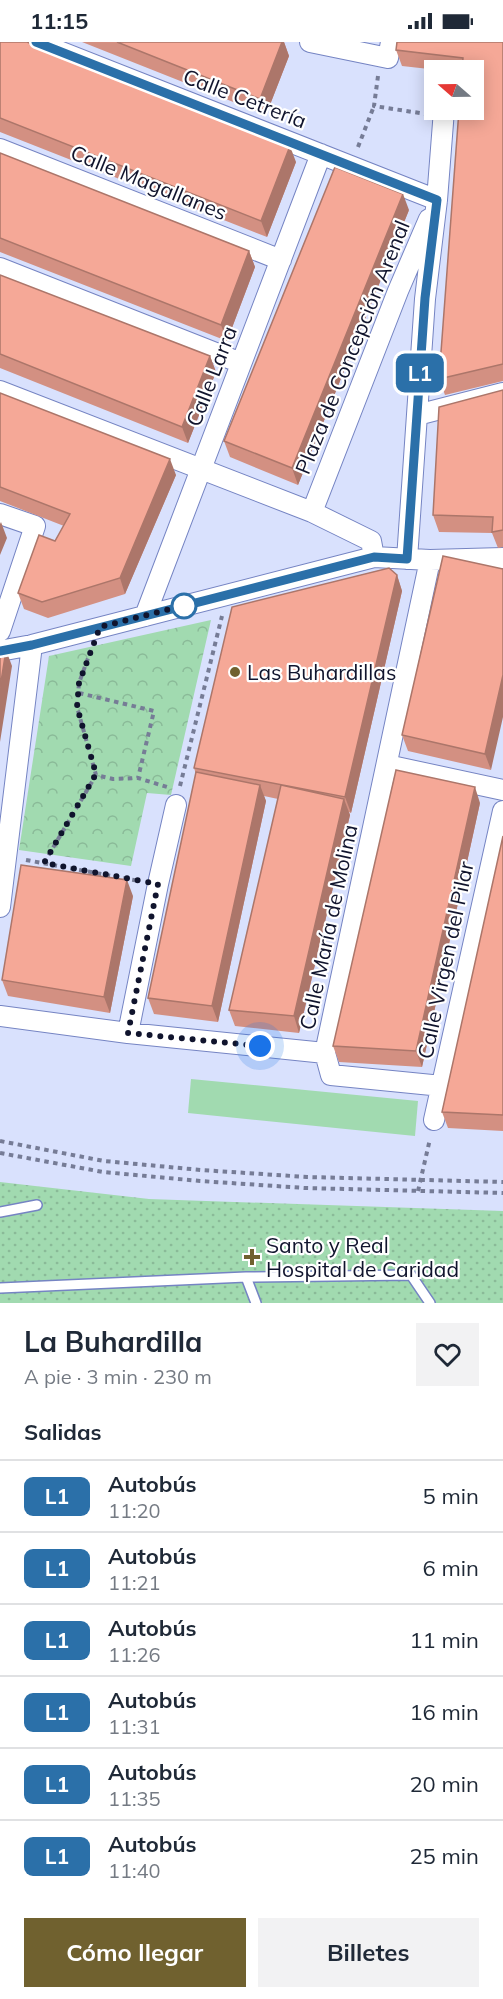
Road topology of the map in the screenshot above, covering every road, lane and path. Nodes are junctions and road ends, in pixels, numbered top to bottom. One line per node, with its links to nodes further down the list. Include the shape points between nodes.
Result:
1 (36, 42): 8 (street, Calle Cetrería)
2 (310, 42): 3 (street)
3 (390, 50): 4 (path, via 378,72)
4 (374, 106): 5 (path); 9 (path)
5 (424, 111)
6 (443, 120): 10 (street, Plaza de Concepción Arenal)
7 (0, 149): 11 (street, Calle Magallanes)
8 (321, 154): 9 (street, Calle Cetrería); 11 (street, Calle Larra)
9 (350, 165): 10 (street, Calle Cetrería)
10 (437, 200): 16 (street, Plaza de Concepción Arenal); 18 (street, Plaza de Concepción Arenal)
11 (281, 260): 13 (street, Calle Larra)
12 (0, 268): 13 (street)
13 (242, 363): 17 (street, Calle Larra)
14 (0, 391): 17 (street)
15 (503, 393): 16 (street)
16 (417, 415): 22 (street, Plaza de Concepción Arenal)
17 (201, 468): 18 (street); 25 (street, Calle Larra)
18 (312, 512): 20 (street, via 370,541)
19 (0, 514): 27 (street, via 35,526)
20 (374, 557): 22 (street); 24 (street)
21 (503, 558): 23 (street)
22 (407, 559): 23 (street)
23 (430, 560): 31 (street, Calle María de Molina)
24 (227, 594): 25 (street); 35 (path)
25 (144, 616): 26 (street)
26 (100, 627): 28 (street); 30 (path, via 79,683)
27 (0, 631)
28 (32, 645): 29 (street); 37 (street)
29 (0, 651)
30 (79, 693): 32 (path, via 77,707); 33 (path, via 154,711)
31 (387, 765): 34 (street); 43 (street, Calle María de Molina)
32 (96, 774): 33 (path, via 113,779); 38 (path)
33 (138, 778): 35 (path)
34 (503, 790)
35 (174, 794): 39 (street)
36 (503, 811): 44 (street, Calle Virgen del Pilar)
37 (6, 857): 38 (path); 40 (street)
38 (44, 863): 39 (path)
39 (158, 884): 42 (street)
40 (0, 907)
41 (0, 1016): 42 (street, Calle María de Molina)
42 (128, 1033): 43 (street, Calle María de Molina)
43 (325, 1053): 44 (street, via 331,1076)
44 (442, 1086): 45 (street, Calle Virgen del Pilar)
45 (434, 1120): 49 (path)
46 (0, 1142): 48 (path, via 104,1161 201,1170)
47 (0, 1153): 49 (path, via 103,1172 200,1181)
48 (503, 1182)
49 (417, 1191): 50 (path)
50 (503, 1193)
51 (37, 1205): 52 (lane)
52 (0, 1212)
53 (246, 1277): 54 (lane); 55 (lane); 56 (lane, via 411,1275)
54 (0, 1288)
55 (256, 1303)
56 (430, 1303)

